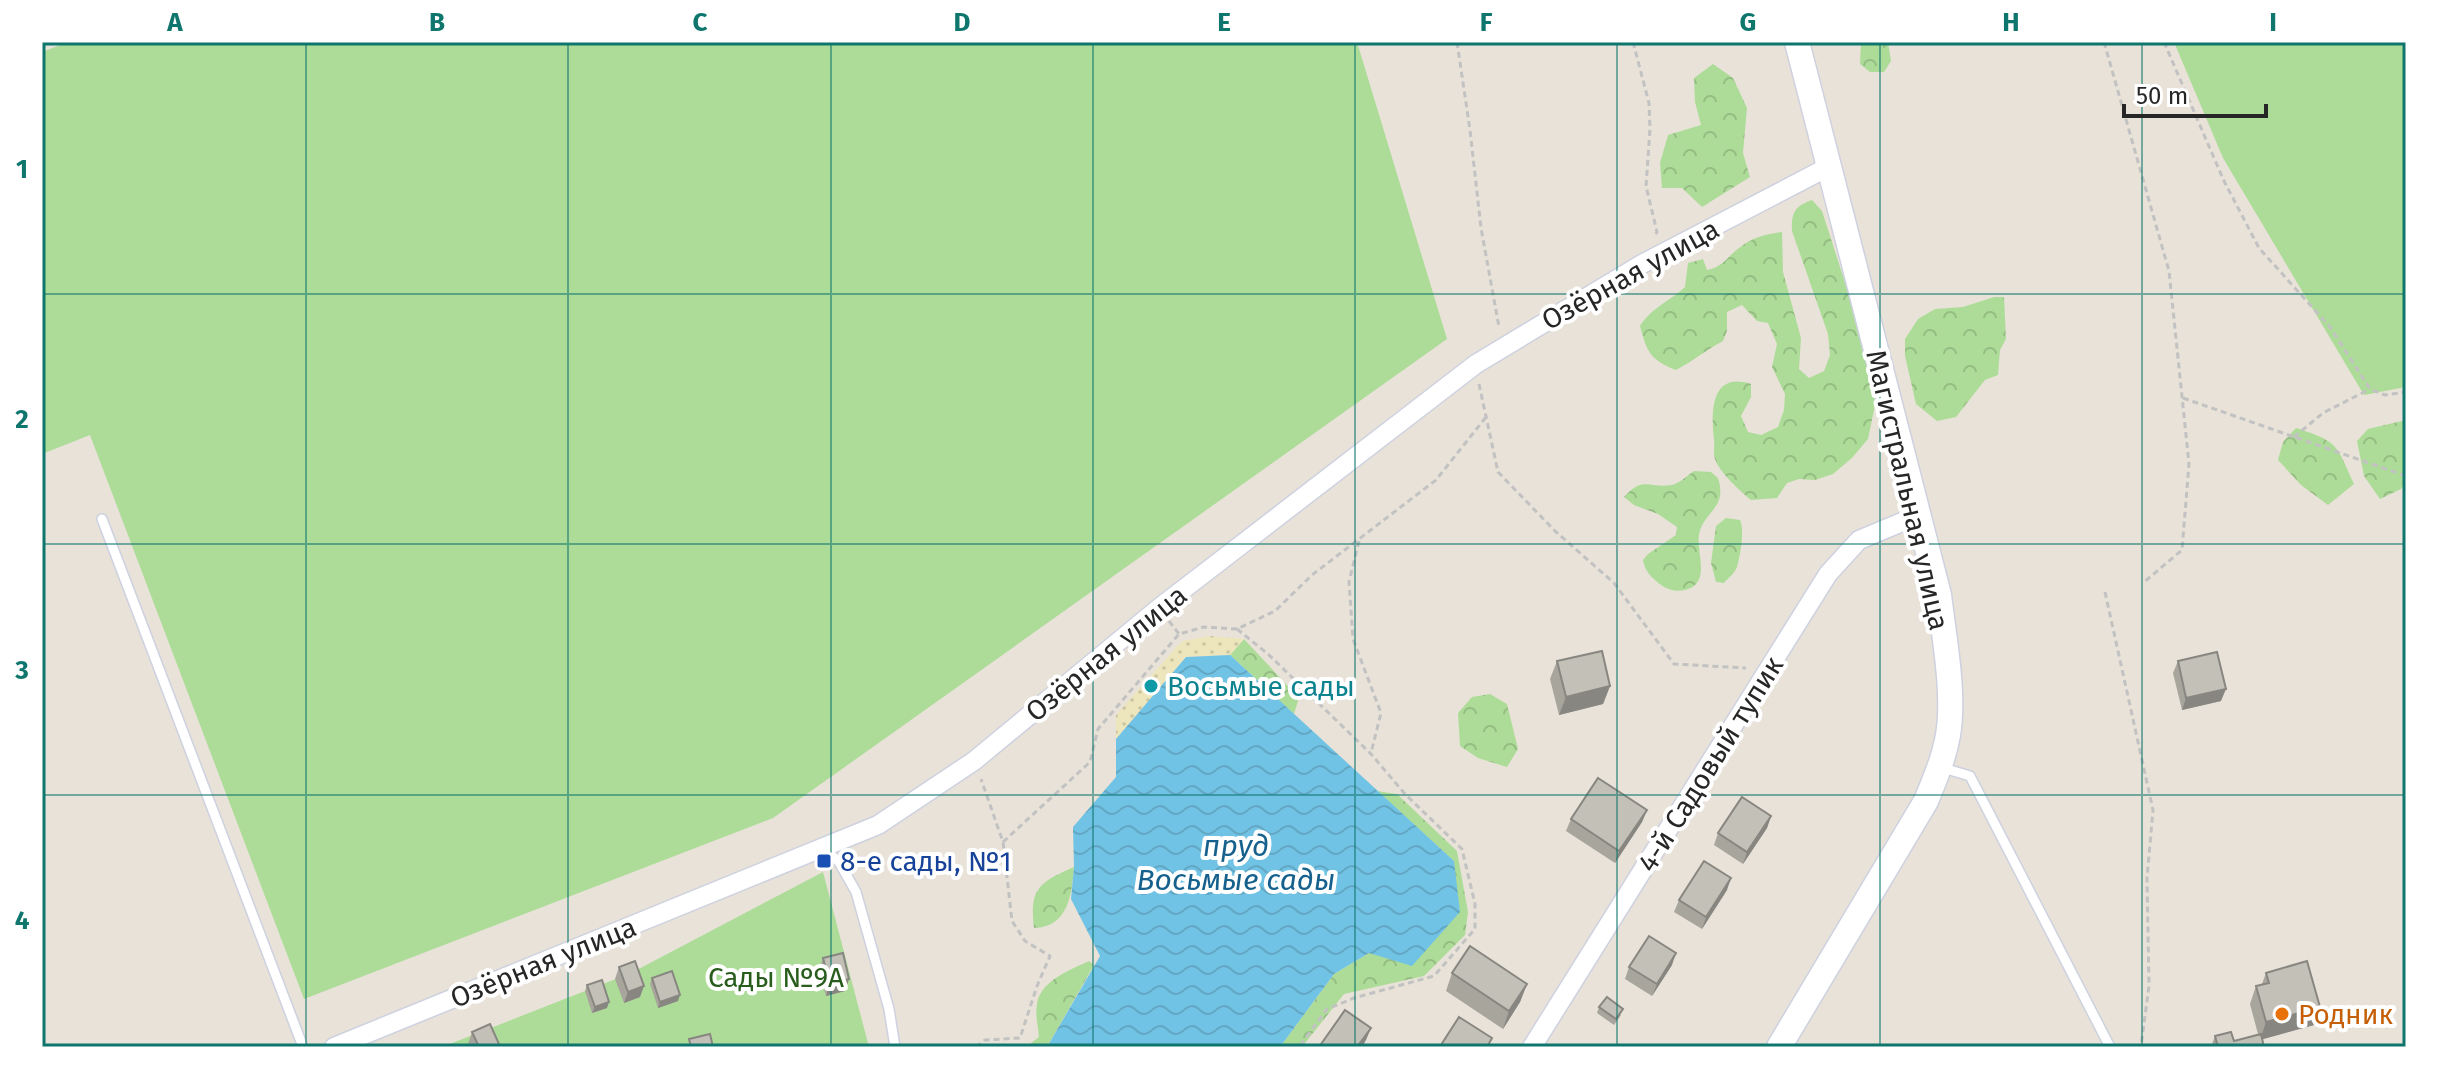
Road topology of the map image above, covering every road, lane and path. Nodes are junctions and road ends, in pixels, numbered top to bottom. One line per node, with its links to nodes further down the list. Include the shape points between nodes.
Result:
1 (1457, 42): 8 (path)
2 (1633, 42): 7 (path, via 1649,103 1646,186 1657,232)
3 (1797, 42): 6 (street, Магистральная улица)
4 (2104, 42): 12 (path, via 2169,271)
5 (2164, 42): 10 (path, via 2259,248 2330,327)
6 (1828, 167): 7 (street, Озёрная улица); 16 (street, Магистральная улица)
7 (1642, 264): 8 (street, Озёрная улица)
8 (1502, 347): 9 (street, Озёрная улица)
9 (1476, 364): 13 (path); 24 (street, Озёрная улица, via 1159,608)
10 (2370, 389): 11 (path, via 2385,395); 14 (path, via 2323,413)
11 (2406, 392)
12 (2183, 398): 14 (path); 19 (path, via 2189,464 2182,550)
13 (1486, 417): 18 (path, via 1436,480); 22 (path, via 1498,472 1614,583 1674,664)
14 (2294, 437): 15 (path)
15 (2406, 476)
16 (1919, 515): 22 (street, 4-й Садовый тупик, via 1859,540 1828,574); 25 (street, Магистральная улица, via 1939,595 1948,674 1948,732)
17 (102, 519): 30 (lane)
18 (1359, 541): 21 (path, via 1275,611); 23 (path, via 1349,582 1353,639 1381,713)
19 (2143, 583)
20 (2105, 592): 29 (path, via 2153,810 2147,878 2149,986)
21 (1237, 629): 23 (path); 26 (path, via 1204,627 1179,634 1098,729 1090,762)
22 (1769, 669): 35 (street, 4-й Садовый тупик)
23 (1371, 754): 34 (path, via 1462,849 1475,904 1475,929 1434,976 1327,1009)
24 (974, 761): 26 (path); 27 (street, Озёрная улица, via 878,825)
25 (1940, 767): 36 (street, Магистральная улица, via 1892,861); 37 (lane, via 1970,776)
26 (1003, 842): 33 (path, via 1012,921 1025,941 1050,956 1020,1038 985,1040)
27 (823, 848): 28 (street, Озёрная улица); 32 (lane, via 839,862 856,892)
28 (364, 1041): 31 (street, Озёрная улица)
29 (2141, 1046)
30 (303, 1047)
31 (334, 1047)
32 (895, 1047)
33 (976, 1047)
34 (1299, 1047)
35 (1532, 1047)
36 (1779, 1047)
37 (2110, 1047)

